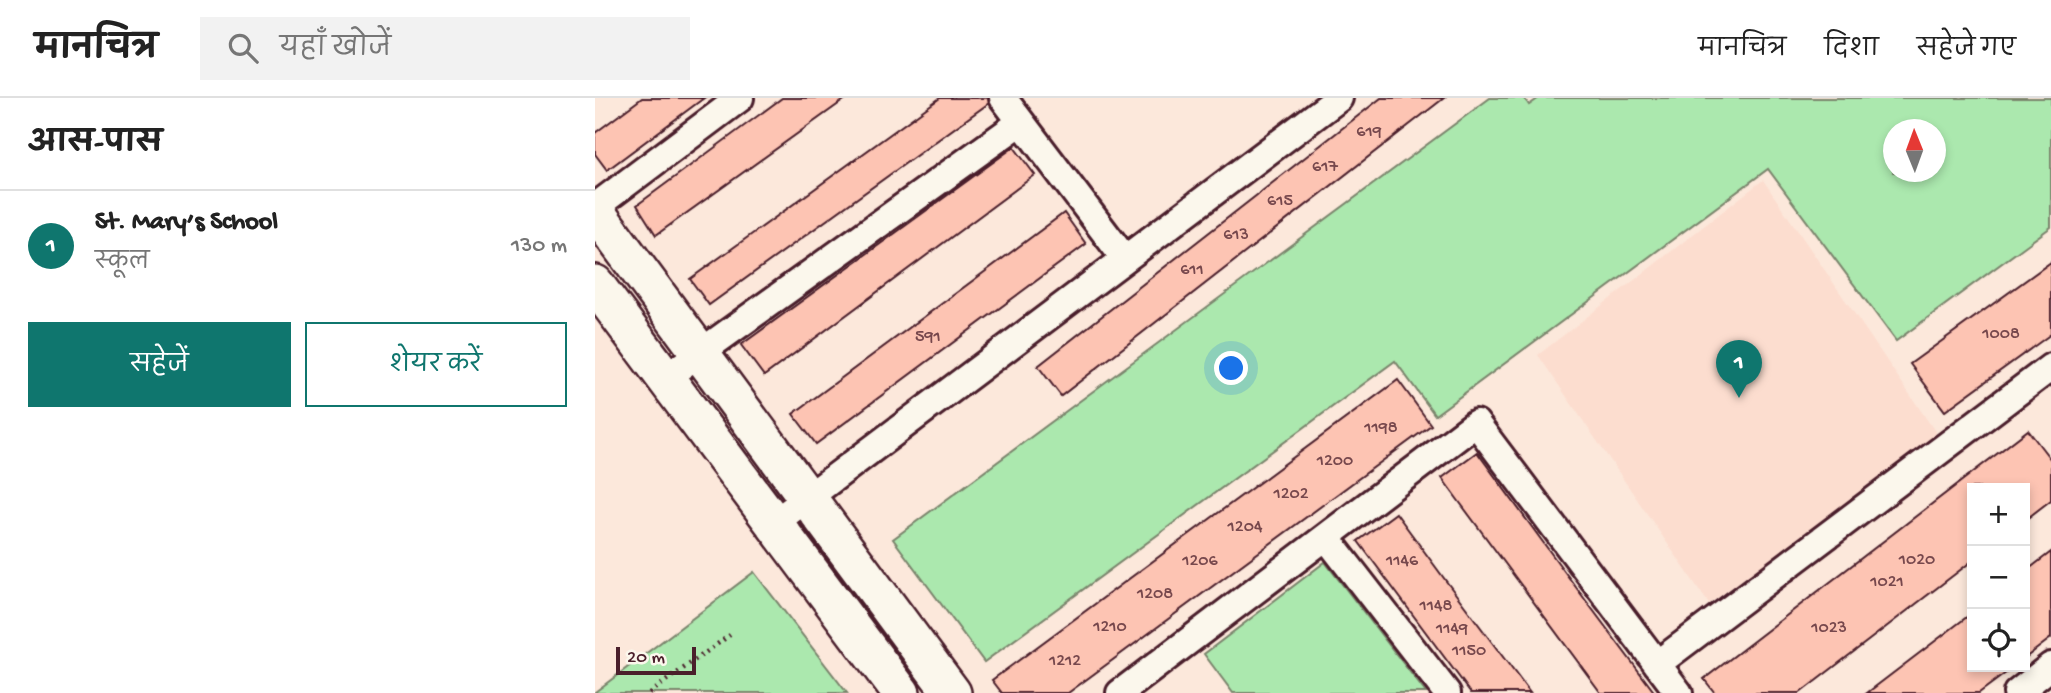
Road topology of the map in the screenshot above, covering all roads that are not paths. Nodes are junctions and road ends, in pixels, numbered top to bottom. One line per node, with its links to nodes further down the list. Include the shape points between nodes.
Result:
1 (740, 98): 5 (street)
2 (1003, 98): 4 (street)
3 (1339, 98): 6 (street)
4 (1021, 122): 6 (street); 8 (street)
5 (595, 209): 8 (street)
6 (1125, 259): 11 (street)
7 (595, 284): 10 (street)
8 (699, 352): 10 (street); 11 (street)
9 (2051, 367): 14 (street)
10 (665, 378): 12 (street)
11 (807, 498): 12 (street); 17 (street)
12 (774, 523): 16 (street)
13 (1326, 537): 14 (street, via 1476,423); 18 (street); 19 (street)
14 (1657, 664): 20 (street)
15 (2051, 666): 21 (street)
16 (901, 693)
17 (952, 693)
18 (1120, 693)
19 (1447, 693)
20 (1679, 693)
21 (2017, 693)

